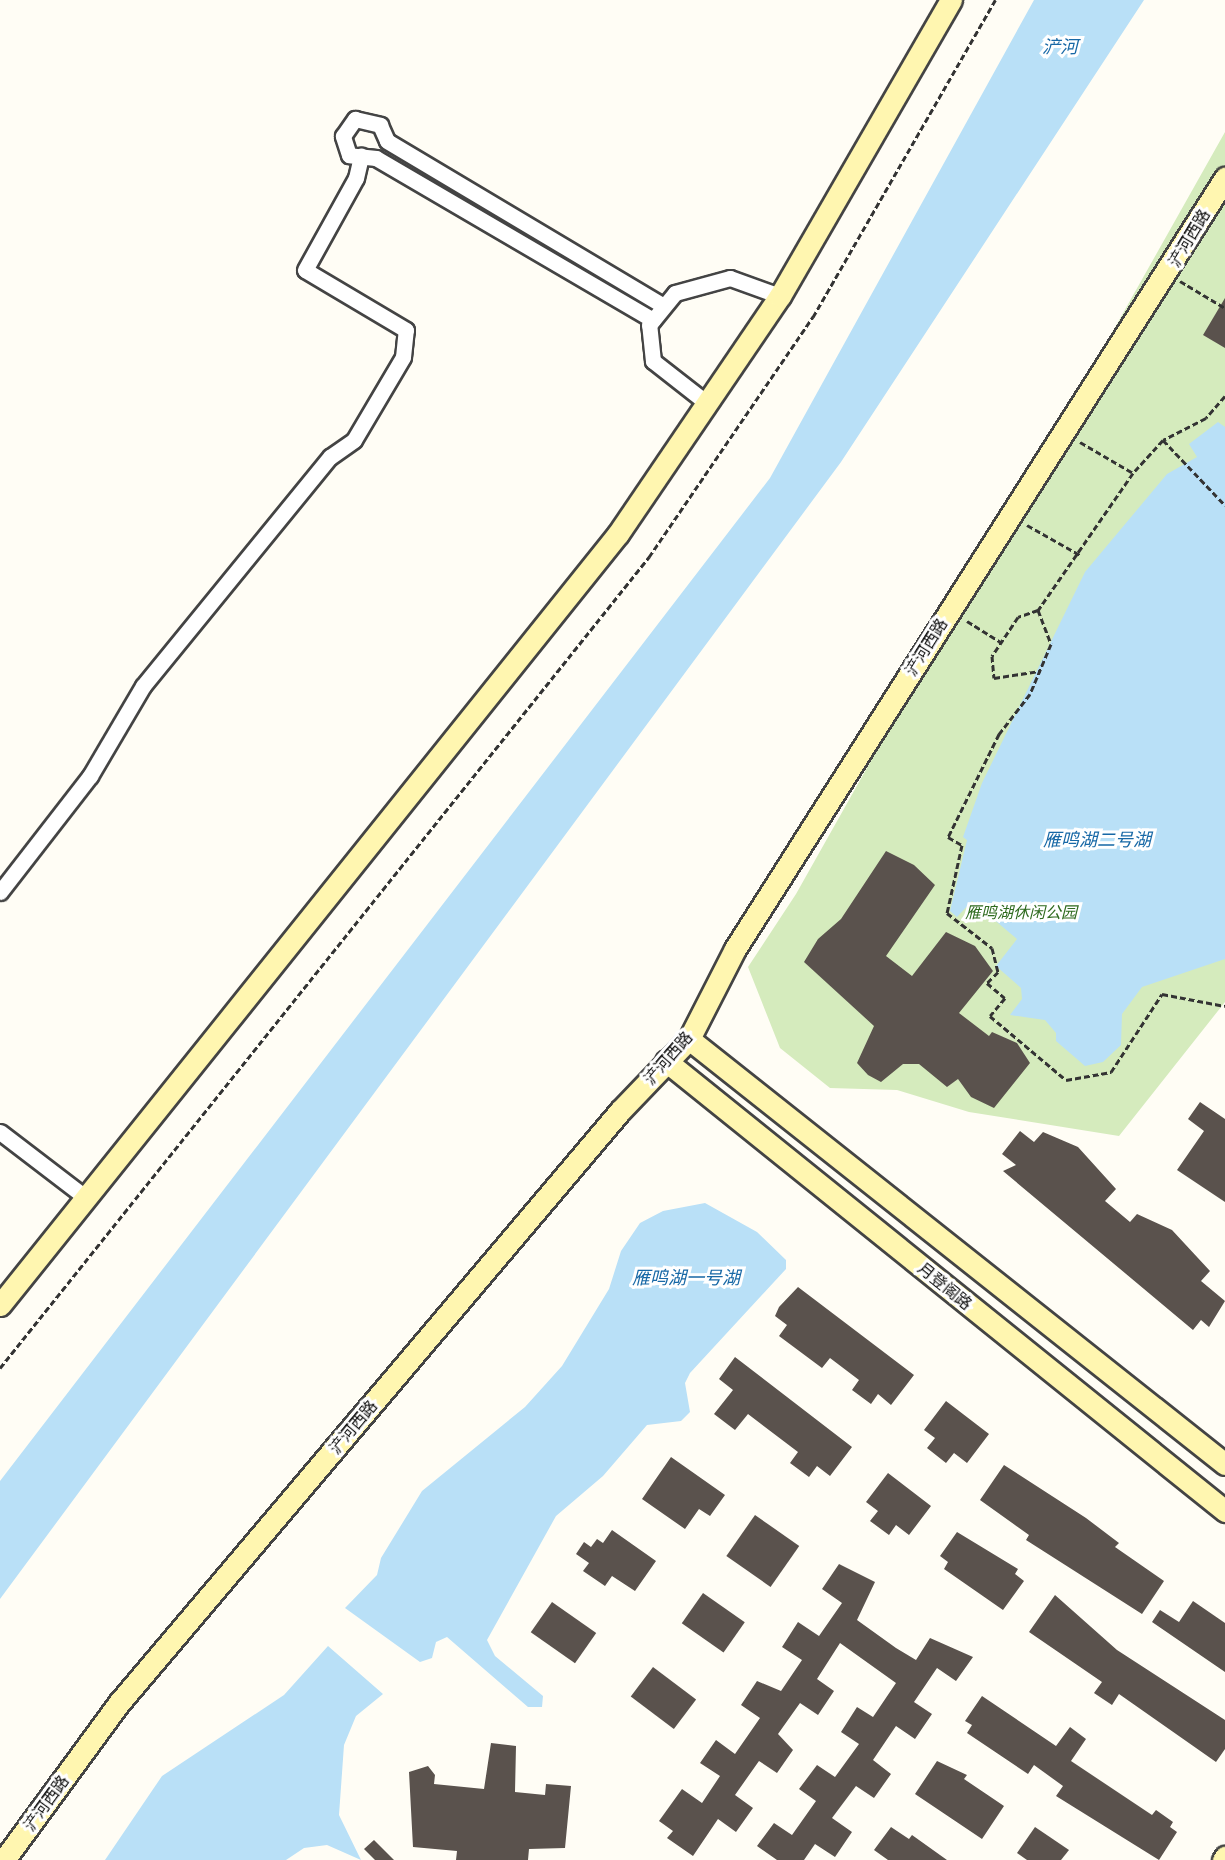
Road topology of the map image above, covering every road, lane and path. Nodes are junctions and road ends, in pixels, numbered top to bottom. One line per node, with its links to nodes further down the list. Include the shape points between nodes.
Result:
1 (951, 0): 6 (street)
2 (995, 0): 29 (path, via 813,317 649,557)
3 (361, 156): 7 (street, via 349,155 343,136 355,119 380,125 387,141); 9 (street, via 376,158); 22 (street, via 356,178 305,270 406,330 403,357 354,440 330,457 143,686 90,776)
4 (1225, 178): 5 (street, 浐河西路)
5 (1167, 273): 8 (path); 12 (street, 浐河西路)
6 (780, 296): 7 (street, via 730,278 675,293); 11 (street)
7 (664, 306): 9 (street)
8 (1225, 308)
9 (653, 320): 11 (street, via 653,361)
10 (1225, 396): 13 (path, via 1206,418)
11 (708, 404): 27 (street, via 618,534)
12 (1063, 432): 14 (path); 16 (street, 浐河西路)
13 (1163, 440): 14 (path); 15 (path)
14 (1133, 473): 17 (path)
15 (1225, 505)
16 (1010, 515): 17 (path); 18 (street, 浐河西路)
17 (1080, 555): 19 (path)
18 (950, 610): 20 (path); 24 (street, 浐河西路, via 735,949)
19 (1038, 610): 20 (path, via 1018,617); 21 (path, via 1051,644)
20 (1001, 642): 21 (path, via 992,656 994,678)
21 (1040, 671): 23 (path, via 1030,694 999,734 948,837 962,845 947,913 992,948 998,972 987,983 1005,998 990,1016 1065,1080 1111,1072 1162,994)
22 (0, 892)
23 (1225, 1006)
24 (689, 1039): 25 (street, 浐河西路); 30 (street)
25 (666, 1061): 31 (street, 月登阁路); 32 (street, 浐河西路, via 119,1703)
26 (0, 1132): 27 (street)
27 (85, 1197): 28 (street)
28 (0, 1305)
29 (0, 1368)
30 (1225, 1464)
31 (1225, 1511)
32 (4, 1860)

